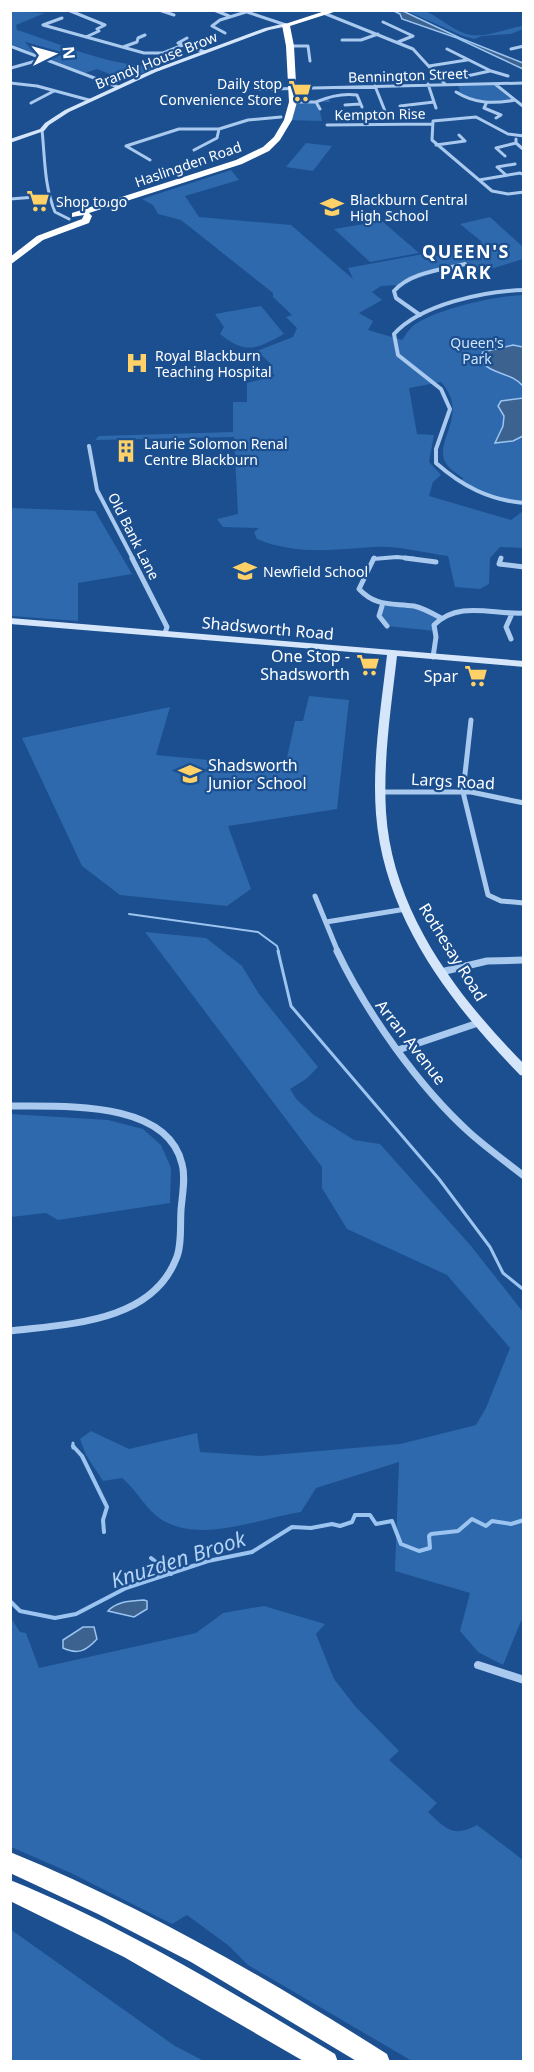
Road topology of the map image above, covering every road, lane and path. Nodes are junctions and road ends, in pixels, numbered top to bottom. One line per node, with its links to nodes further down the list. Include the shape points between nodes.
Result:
1 (68, 10): 15 (street, via 105,25)
2 (159, 10): 7 (street)
3 (214, 10): 8 (street)
4 (336, 10): 6 (highway)
5 (244, 11): 8 (street); 11 (street)
6 (326, 14): 11 (highway); 13 (street)
7 (174, 15)
8 (230, 16): 12 (street, via 212,26)
9 (62, 18): 15 (street, via 43,25)
10 (383, 22): 18 (street, via 413,36)
11 (286, 25): 21 (highway, Haslingden Road); 26 (street, Brandy House Brow)
12 (225, 33)
13 (378, 34): 17 (street, via 361,40); 18 (street)
14 (145, 35): 23 (street)
15 (85, 37): 23 (street)
16 (187, 38): 20 (street, via 179,41)
17 (342, 40)
18 (397, 42): 30 (street, via 417,52)
19 (503, 44): 22 (street, via 512,49)
20 (183, 45): 23 (street, via 144,53); 26 (street)
21 (290, 46): 29 (street, via 308,46); 43 (highway, Haslingden Road)
22 (524, 46)
23 (123, 47)
24 (10, 48): 27 (street)
25 (447, 49): 28 (street)
26 (205, 52): 41 (street, Brandy House Brow)
27 (43, 59): 31 (street); 41 (street)
28 (468, 60): 30 (street); 32 (street)
29 (310, 62)
30 (429, 66): 39 (street)
31 (11, 68)
32 (491, 71): 33 (street); 34 (street)
33 (467, 76)
34 (508, 76)
35 (520, 82): 37 (street, Bennington Street)
36 (10, 83): 44 (street)
37 (495, 83): 39 (street, Bennington Street); 47 (street)
38 (428, 84): 39 (street, Bennington Street); 40 (street, Bennington Street); 50 (street)
39 (445, 84)
40 (375, 86): 43 (street, Bennington Street); 58 (street)
41 (118, 87): 46 (street, Brandy House Brow)
42 (255, 87): 43 (street, Bennington Street)
43 (293, 89): 48 (highway, Haslingden Road)
44 (55, 90): 46 (street); 51 (street)
45 (456, 92): 52 (street)
46 (89, 100): 66 (street, Brandy House Brow)
47 (514, 100): 52 (street); 55 (street)
48 (293, 102): 49 (street); 84 (highway, Haslingden Road, via 287,122 266,149 91,213 86,220)
49 (316, 102): 53 (street, via 332,95 353,94 361,106); 57 (street)
50 (434, 102): 54 (street); 56 (street)
51 (31, 103)
52 (486, 104): 62 (street, via 484,108 501,115)
53 (345, 105)
54 (400, 106)
55 (524, 107)
56 (436, 108)
57 (320, 109)
58 (385, 111)
59 (443, 112): 61 (street)
60 (281, 117): 65 (street, via 248,120)
61 (445, 118): 63 (street); 68 (street, via 482,118 502,132)
62 (496, 118)
63 (432, 124): 64 (street, Kempton Rise); 72 (street)
64 (327, 125)
65 (219, 129): 73 (street, via 217,138); 76 (street, via 179,129 126,146)
66 (42, 130): 70 (street, Brandy House Brow); 82 (street, via 43,173)
67 (459, 135): 72 (street, via 465,141)
68 (516, 136): 69 (street); 71 (street)
69 (524, 136)
70 (10, 141)
71 (516, 143): 74 (street); 75 (street, via 496,148)
72 (436, 145): 80 (street)
73 (194, 150)
74 (524, 150)
75 (505, 156)
76 (150, 160)
77 (515, 164): 78 (street, via 497,167)
78 (506, 175): 79 (street); 80 (street)
79 (524, 175)
80 (479, 180): 81 (street, via 498,193)
81 (524, 192)
82 (49, 196): 83 (street); 84 (street, via 55,212)
83 (10, 199)
84 (73, 218): 85 (highway)
85 (10, 262)
86 (465, 264): 88 (street, via 398,285 394,291 396,298)
87 (524, 290): 88 (street, via 493,293)
88 (420, 315): 90 (street, via 394,334 398,355 441,389 450,409 436,449 436,463 456,482 481,494)
89 (89, 446): 100 (street, Old Bank Lane, via 97,490 167,627)
90 (524, 503)
91 (501, 558): 93 (street, via 499,564)
92 (436, 562): 94 (street, via 374,558 359,588 366,598)
93 (524, 567)
94 (382, 606): 97 (street, via 417,608); 99 (street, via 379,616)
95 (524, 613): 96 (street)
96 (512, 616): 97 (street, via 471,610); 101 (street, via 506,627)
97 (441, 618): 103 (street, via 434,626)
98 (10, 621): 100 (street, Shadsworth Road)
99 (387, 626)
100 (165, 633): 102 (street, Shadsworth Road)
101 (511, 639)
102 (392, 655): 103 (street, Shadsworth Road); 106 (street, Rothesay Road)
103 (433, 657): 104 (street, Shadsworth Road)
104 (524, 664)
105 (471, 720): 107 (street)
106 (380, 792): 107 (street, Largs Road); 111 (street, Rothesay Road, via 389,860)
107 (463, 792): 108 (street, Largs Road); 110 (street, via 488,895 495,900)
108 (524, 803)
109 (315, 896): 112 (street, Arran Avenue)
110 (524, 903)
111 (406, 909): 112 (street); 114 (street, Rothesay Road)
112 (326, 922): 116 (street, Arran Avenue, via 366,1007)
113 (524, 960): 114 (street, via 487,961)
114 (441, 972): 115 (street, Rothesay Road)
115 (478, 1023): 116 (street); 117 (street, Rothesay Road)
116 (398, 1050): 119 (street, Arran Avenue, via 469,1132)
117 (524, 1072)
118 (10, 1106): 120 (street, via 116,1111 163,1131 183,1166 177,1257 165,1281 127,1309)
119 (524, 1176)
120 (10, 1331)
121 (478, 1665): 122 (street)
122 (524, 1680)
123 (10, 1862): 126 (highway, via 100,1902 231,1972)
124 (10, 1890): 125 (highway, via 180,1974)
125 (327, 2061)
126 (379, 2061)

